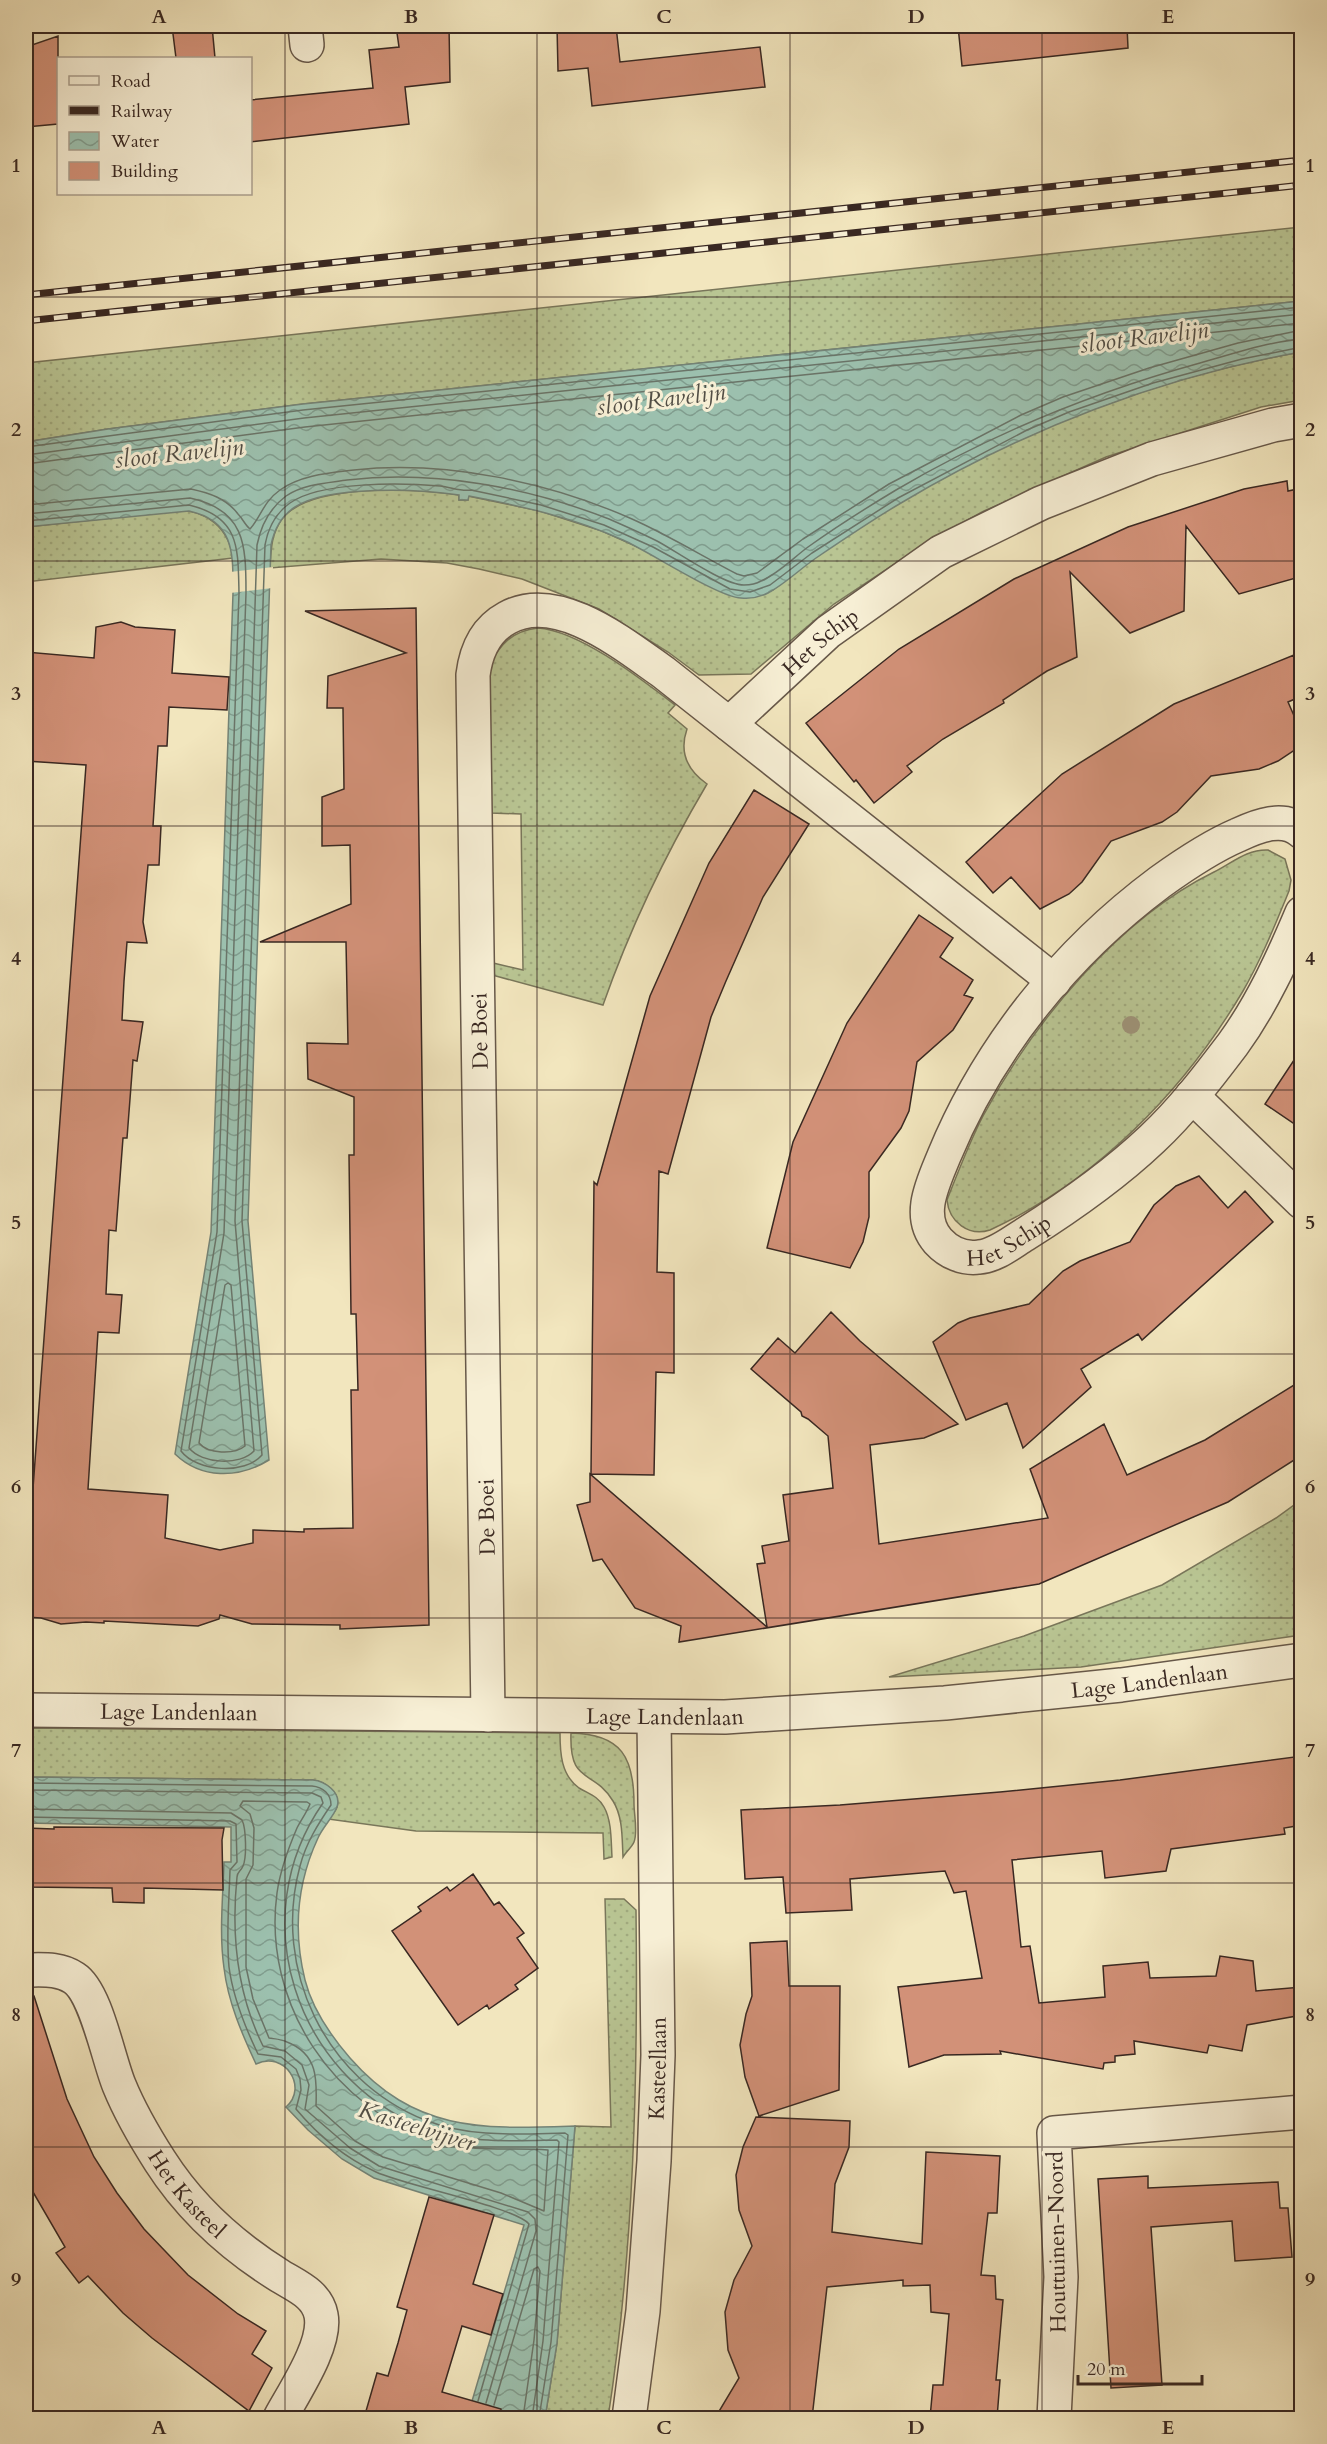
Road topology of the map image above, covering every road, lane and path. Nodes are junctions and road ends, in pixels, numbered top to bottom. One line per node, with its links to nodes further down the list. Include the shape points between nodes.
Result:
1 (1302, 420): 2 (street, Het Schip, via 1152,459 1041,503 941,552 828,632)
2 (729, 724): 5 (street); 10 (street, De Boei, via 633,651 558,612 526,611 498,623 475,660)
3 (1302, 832): 5 (street, Het Schip, via 1278,823 1259,825 1221,842 1122,912)
4 (1302, 913): 6 (street, Het Schip, via 1255,1012)
5 (1054, 981): 6 (street, Het Schip, via 1004,1043 955,1130 933,1183 927,1215 931,1232 940,1244 965,1257 997,1252 1116,1171 1154,1138)
6 (1192, 1096): 7 (street)
7 (1302, 1202)
8 (1302, 1660): 11 (street, Lage Landenlaan, via 1121,1685 945,1703)
9 (26, 1710): 10 (street, Lage Landenlaan)
10 (488, 1715): 11 (street, Lage Landenlaan)
11 (654, 1718): 15 (street, Kasteellaan, via 658,2055 643,2311)
12 (26, 1970): 14 (street, Het Kasteel, via 62,1972 86,1989 133,2116 173,2179 200,2212 236,2245 315,2300 323,2329)
13 (1302, 2112): 16 (street, Houttuinen-Noord, via 1054,2133 1061,2277)
14 (280, 2418)
15 (629, 2418)
16 (1054, 2418)

